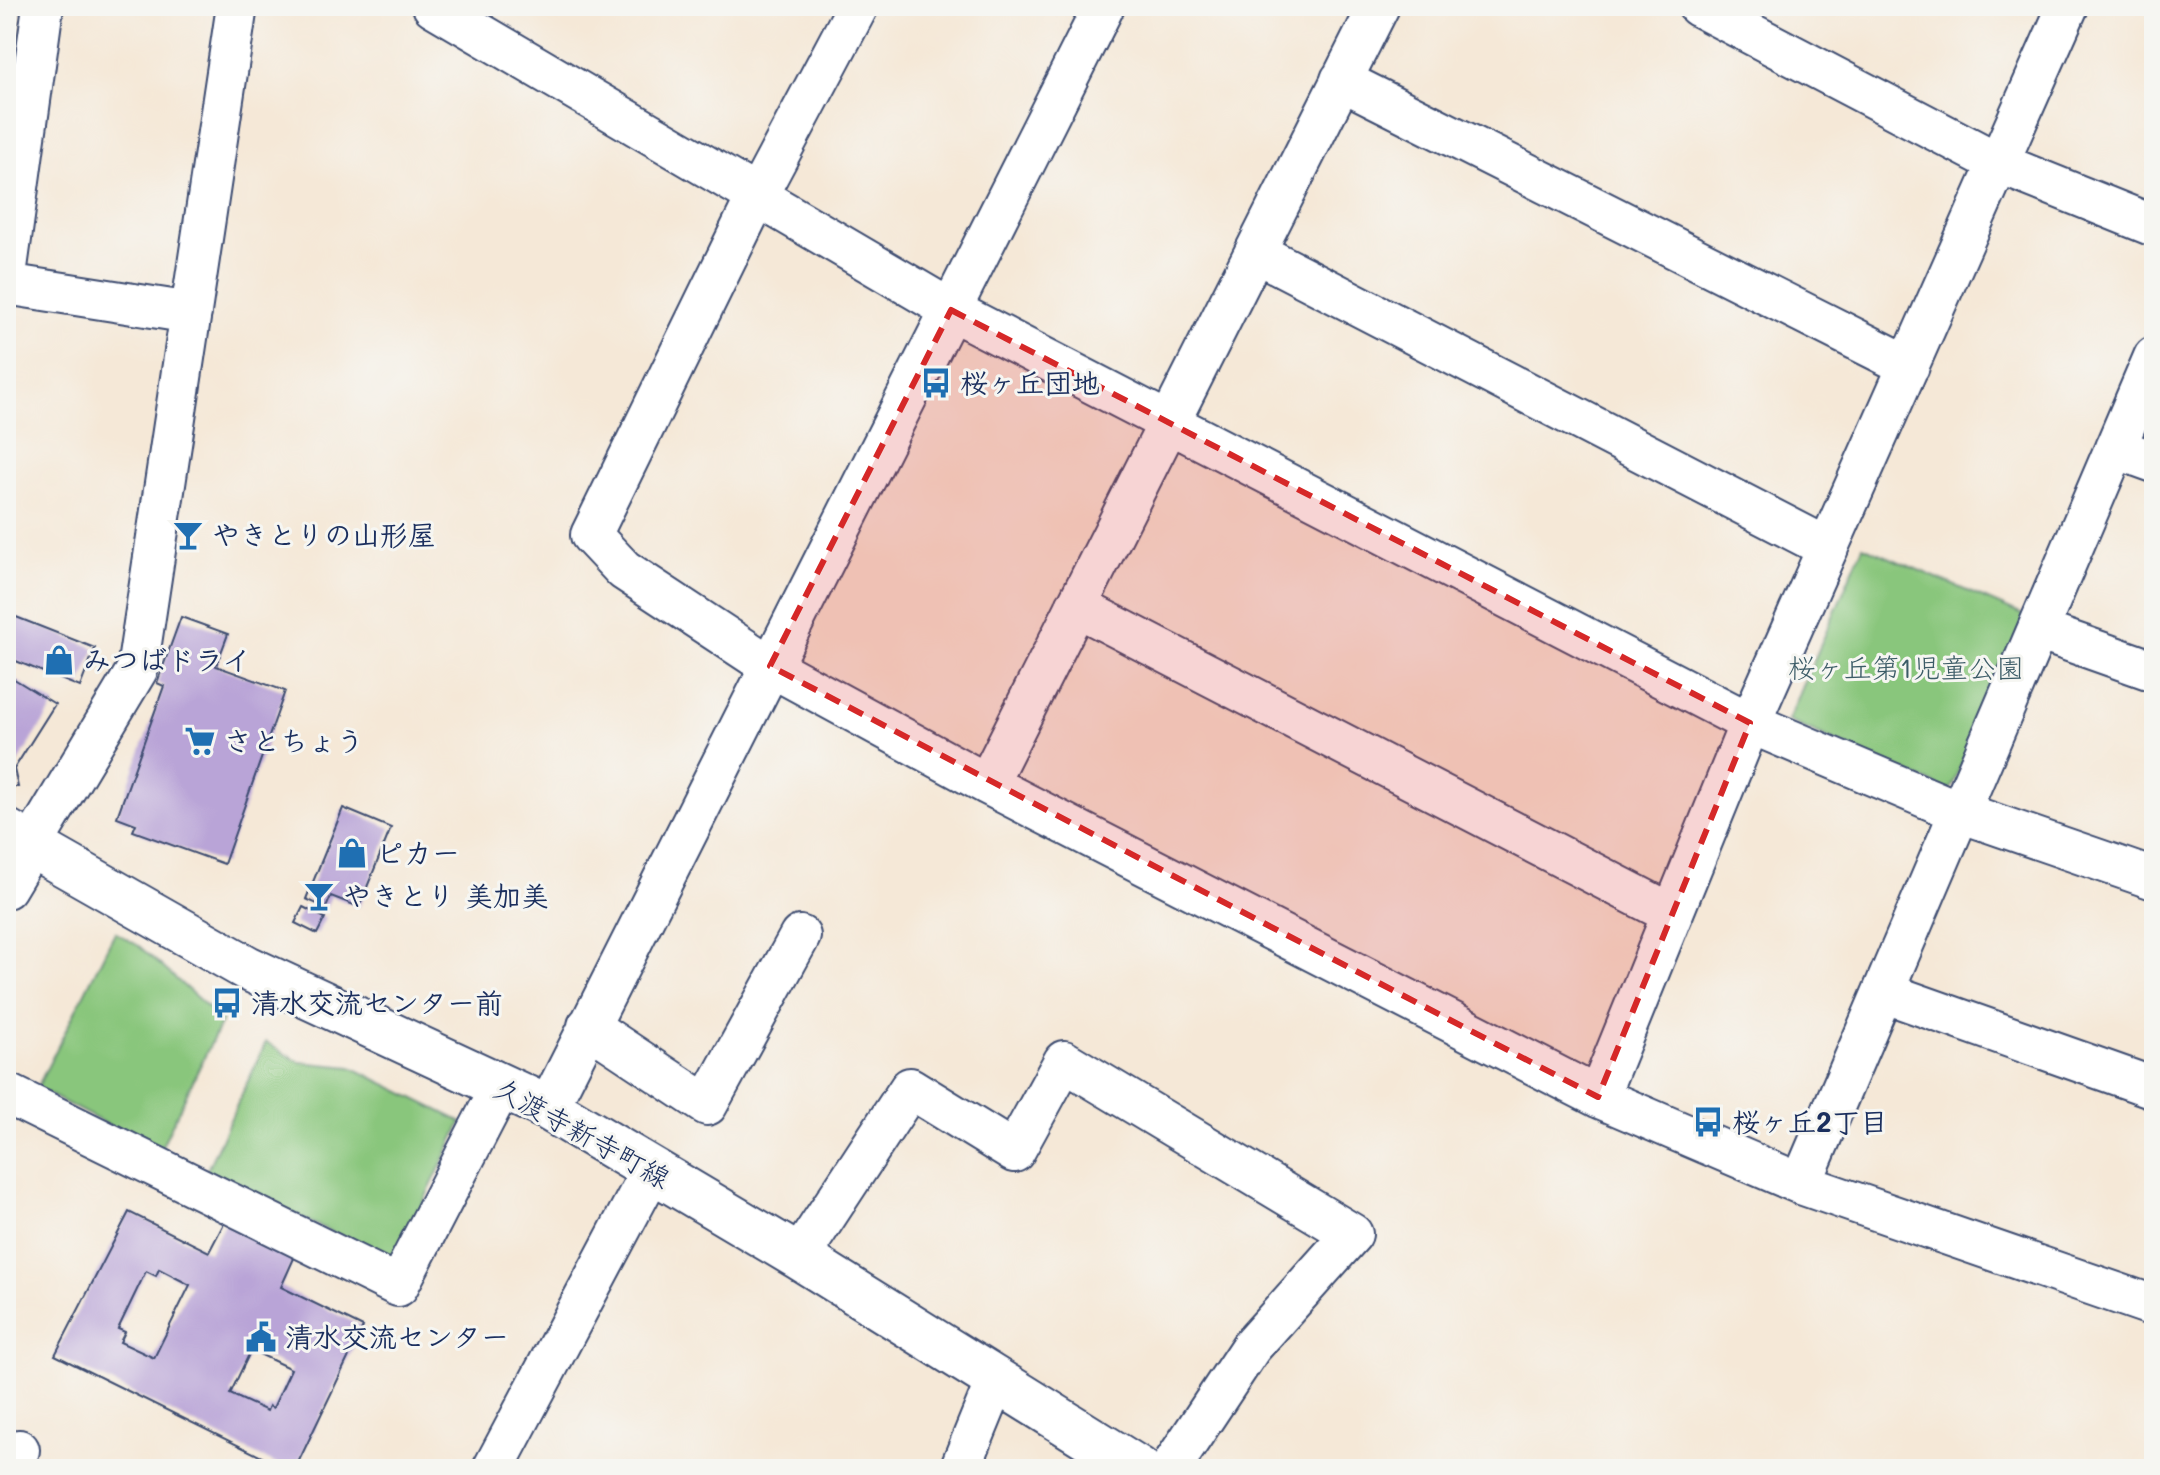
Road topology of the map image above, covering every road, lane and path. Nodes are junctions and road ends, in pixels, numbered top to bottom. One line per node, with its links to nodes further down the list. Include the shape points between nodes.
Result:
1 (43, 6): 14 (street)
2 (237, 6): 17 (street)
3 (433, 6): 11 (street)
4 (1104, 6): 16 (street)
5 (1379, 6): 9 (street)
6 (1698, 6): 10 (street)
7 (2068, 6): 10 (street)
8 (843, 11): 11 (street)
9 (1341, 80): 13 (street); 19 (street)
10 (2000, 164): 12 (street); 19 (street)
11 (758, 194): 16 (street); 26 (street, via 591,535 624,570)
12 (2154, 226)
13 (1255, 252): 20 (street); 23 (street)
14 (6, 275)
15 (6, 284): 17 (street)
16 (951, 310): 20 (street); 26 (street)
17 (191, 313): 31 (street, via 137,670)
18 (2154, 357): 21 (street)
19 (1909, 366): 23 (street)
20 (1168, 425): 24 (street); 28 (street)
21 (2115, 448): 22 (street); 25 (street)
22 (2154, 462)
23 (1828, 548): 28 (street)
24 (1076, 606): 29 (street); 34 (street)
25 (2038, 630): 27 (street); 30 (street)
26 (770, 666): 29 (street); 37 (street)
27 (2154, 671)
28 (1750, 723): 30 (street); 34 (street)
29 (987, 784): 41 (street)
30 (1960, 812): 32 (street); 36 (street)
31 (19, 839): 33 (street); 38 (main road, 久渡寺新寺町線, via 247,968)
32 (2154, 879)
33 (6, 888)
34 (1672, 914): 41 (street)
35 (800, 936): 37 (street, via 707,1105)
36 (1883, 992): 39 (street); 44 (street)
37 (588, 1026): 42 (street)
38 (501, 1087): 40 (street, via 398,1286); 42 (main road, 久渡寺新寺町線)
39 (2154, 1088)
40 (6, 1093)
41 (1598, 1097): 44 (street)
42 (548, 1108): 43 (main road, 久渡寺新寺町線)
43 (652, 1170): 45 (main road, 久渡寺新寺町線); 48 (street)
44 (1801, 1184): 46 (street)
45 (799, 1257): 47 (main road, 久渡寺新寺町線); 51 (street, via 910,1088 1014,1152 1064,1061 1352,1234 1251,1347)
46 (2154, 1306)
47 (996, 1381): 49 (street); 50 (main road, 久渡寺新寺町線)
48 (493, 1469)
49 (960, 1469)
50 (1139, 1469)
51 (1170, 1469)

